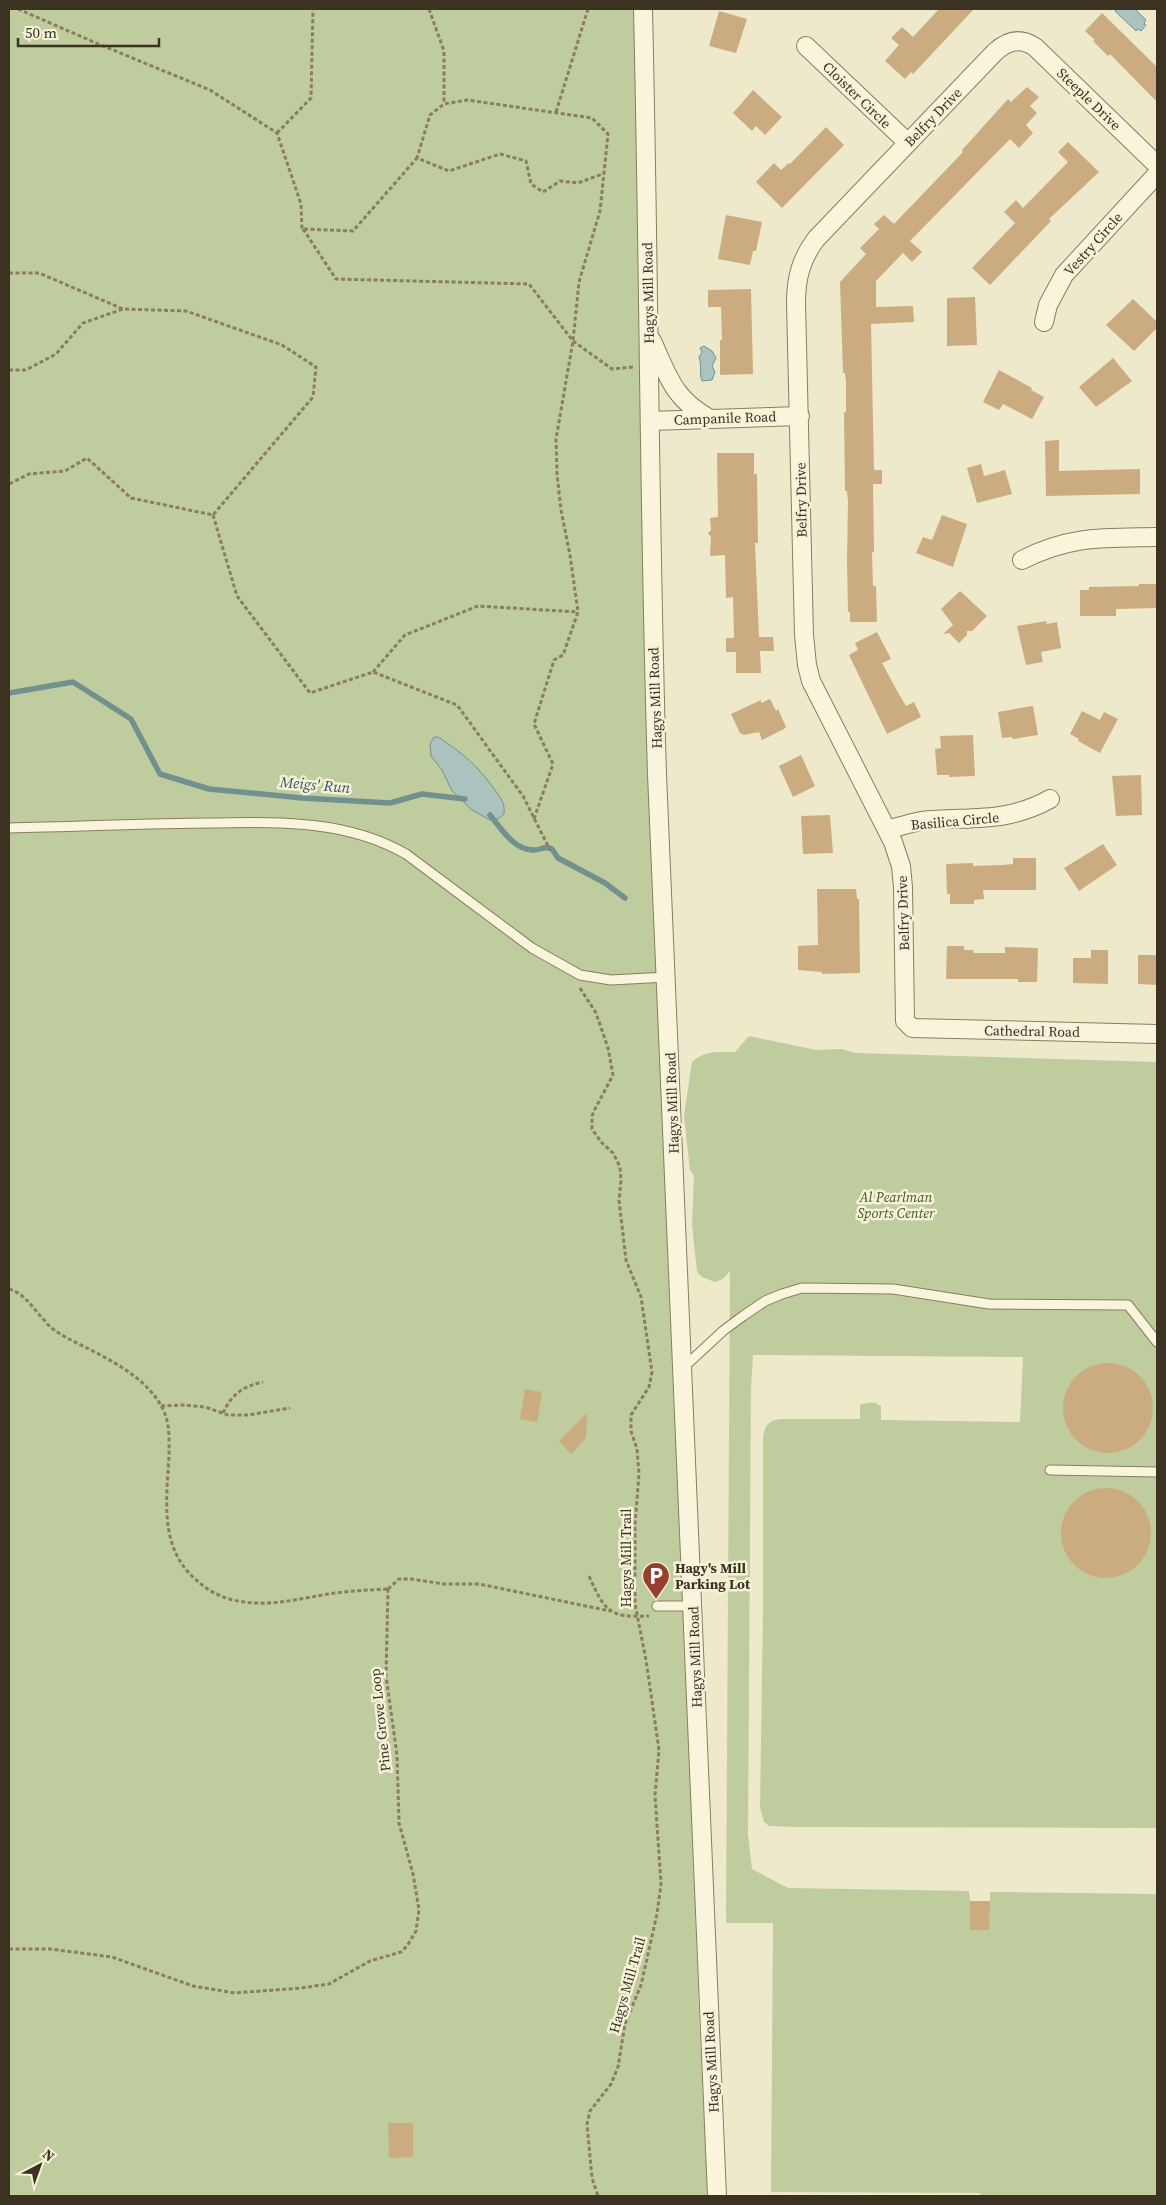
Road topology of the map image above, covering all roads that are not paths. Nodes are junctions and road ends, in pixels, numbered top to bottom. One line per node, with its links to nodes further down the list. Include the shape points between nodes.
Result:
1 (643, 9): 8 (street, Hagys Mill Road)
2 (1016, 41): 4 (street, Belfry Drive, via 995,52); 5 (street, Steeple Drive, via 1034,46)
3 (806, 46): 4 (street, Cloister Circle)
4 (908, 143): 9 (street, Belfry Drive, via 825,228 803,261 796,287)
5 (1157, 165)
6 (1157, 174): 7 (street, Vestry Circle, via 1064,275 1048,305)
7 (1044, 322)
8 (650, 335): 10 (street, via 677,394); 11 (street, Hagys Mill Road)
9 (800, 416): 10 (street, Campanile Road); 16 (street, Belfry Drive, via 807,665 811,681)
10 (710, 419): 11 (street, Campanile Road)
11 (650, 421): 17 (street, Hagys Mill Road, via 656,726)
12 (1157, 537): 13 (street, via 1068,541)
13 (1022, 560)
14 (1050, 799): 16 (street, Basilica Circle, via 1008,816 919,822)
15 (9, 828): 17 (lane, via 242,823 303,824 356,832 406,854 532,948 580,975 611,980)
16 (887, 830): 18 (street, Belfry Drive, via 898,854 902,877 905,1021)
17 (667, 977): 21 (street, Hagys Mill Road)
18 (908, 1026): 19 (street, Cathedral Road)
19 (1157, 1034)
20 (1157, 1342): 21 (lane, via 1128,1305 989,1304 893,1289 802,1288 773,1298 744,1316)
21 (683, 1368): 24 (street, Hagys Mill Road)
22 (1050, 1470): 23 (lane)
23 (1157, 1472)
24 (692, 1606): 25 (lane); 26 (street, Hagys Mill Road)
25 (657, 1611)
26 (717, 2196)

